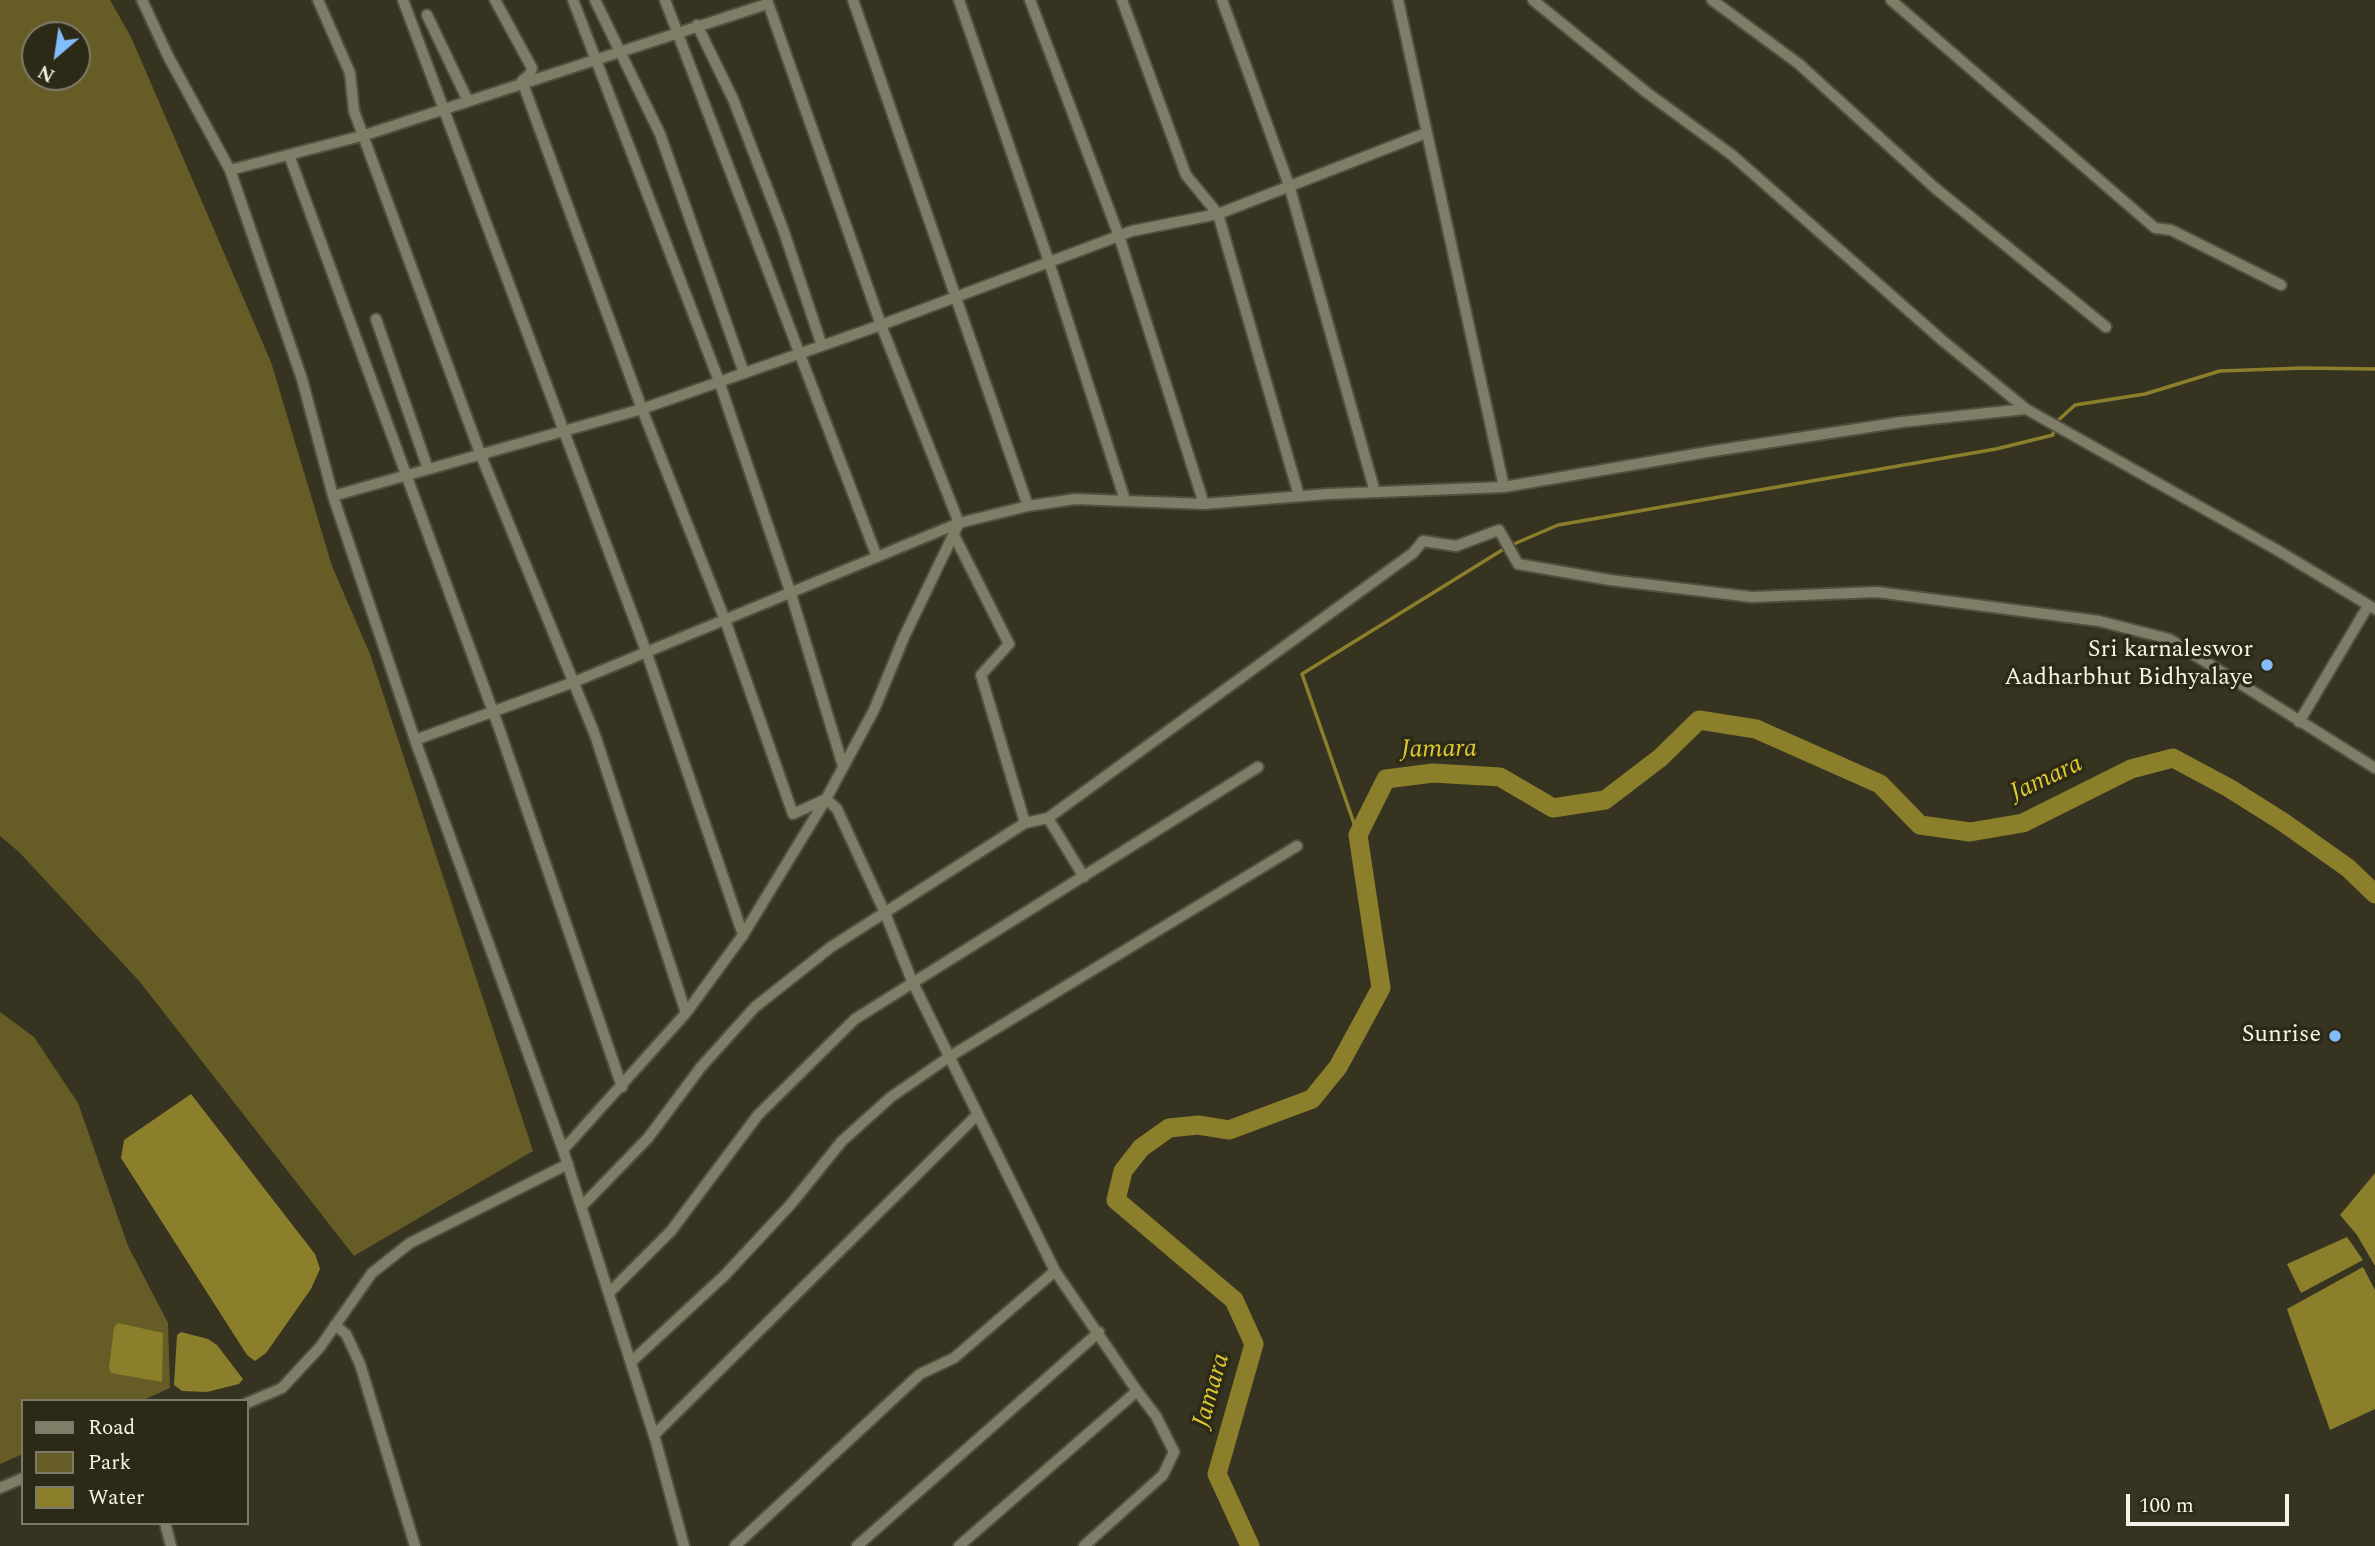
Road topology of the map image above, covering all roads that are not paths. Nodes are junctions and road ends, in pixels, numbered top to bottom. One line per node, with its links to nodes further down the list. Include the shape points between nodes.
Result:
1 (142, 0): 29 (street, via 167,56)
2 (318, 0): 27 (street, via 351,73 354,111)
3 (403, 0): 25 (street)
4 (495, 0): 23 (street, via 532,68)
5 (573, 0): 22 (street)
6 (595, 0): 21 (street)
7 (665, 0): 20 (street)
8 (853, 0): 35 (street)
9 (959, 0): 33 (street)
10 (1030, 0): 32 (street)
11 (1122, 0): 31 (street, via 1186,175)
12 (1222, 0): 30 (street)
13 (1398, 0): 26 (street)
14 (1533, 0): 44 (street, via 1732,155)
15 (1712, 0): 38 (street, via 1799,64 1935,188)
16 (1891, 0): 34 (street, via 2155,228 2171,230)
17 (767, 2): 19 (street); 37 (street)
18 (427, 15): 24 (street)
19 (697, 26): 20 (street); 39 (street, via 733,99)
20 (676, 32): 21 (street); 40 (street)
21 (619, 51): 22 (street); 41 (street, via 660,134)
22 (595, 60): 23 (street); 42 (street)
23 (522, 82): 24 (street); 43 (street)
24 (468, 101): 25 (street)
25 (444, 109): 27 (street); 45 (street)
26 (1426, 133): 30 (street); 49 (street)
27 (365, 135): 28 (street); 46 (street)
28 (289, 155): 29 (street); 48 (street)
29 (230, 170): 51 (street, via 302,379)
30 (1289, 185): 31 (street); 50 (street)
31 (1218, 214): 32 (street); 52 (street)
32 (1119, 236): 33 (street); 54 (street)
33 (1049, 262): 35 (street); 53 (street)
34 (2281, 285)
35 (956, 298): 37 (street); 55 (street)
36 (376, 319): 47 (street)
37 (881, 325): 39 (street); 56 (street)
38 (2106, 327)
39 (822, 346): 40 (street)
40 (799, 354): 41 (street); 58 (street)
41 (744, 373): 42 (street)
42 (719, 381): 43 (street); 59 (street)
43 (642, 409): 45 (street); 61 (street)
44 (2026, 409): 49 (street, via 1902,422); 60 (street)
45 (563, 433): 46 (street); 62 (street)
46 (480, 453): 47 (street); 63 (street)
47 (428, 468): 48 (street)
48 (406, 475): 51 (street); 64 (street)
49 (1504, 487): 50 (street)
50 (1375, 492): 52 (street)
51 (333, 496): 66 (street)
52 (1299, 496): 54 (street)
53 (1125, 500): 54 (street); 55 (street, via 1075,499)
54 (1204, 504)
55 (1028, 506): 56 (street)
56 (960, 523): 57 (street); 58 (street)
57 (954, 535): 67 (street, via 874,710); 72 (street, via 1009,644 981,674)
58 (877, 557): 59 (street)
59 (791, 594): 61 (street); 67 (street)
60 (2372, 607): 65 (street)
61 (725, 620): 62 (street); 70 (street, via 793,814)
62 (646, 651): 63 (street); 76 (street)
63 (574, 682): 64 (street); 78 (street, via 596,734)
64 (493, 712): 66 (street); 80 (street)
65 (2299, 722): 69 (street); 71 (street, via 2169,639 2110,624 1877,592 1752,597 1610,580 1518,564 1499,530 1456,546 1423,541 1413,554)
66 (415, 740): 82 (street)
67 (843, 766): 70 (street)
68 (1258, 767): 74 (street)
69 (2375, 768)
70 (826, 799): 75 (street, via 837,809); 76 (street)
71 (1048, 818): 72 (street); 74 (street)
72 (1025, 823): 75 (street)
73 (1297, 846): 79 (street)
74 (1084, 877): 77 (street)
75 (885, 913): 77 (street); 84 (street, via 831,947 755,1007 701,1067 648,1138)
76 (743, 935): 78 (street)
77 (912, 981): 79 (street); 86 (street, via 855,1019 758,1115 671,1231)
78 (686, 1013): 80 (street)
79 (949, 1057): 81 (street); 89 (street, via 891,1097 842,1141 791,1205 725,1275)
80 (622, 1087): 82 (street)
81 (977, 1115): 85 (street); 92 (street)
82 (564, 1150): 83 (street)
83 (568, 1164): 84 (street); 87 (street, via 410,1243 372,1273)
84 (582, 1206): 86 (street)
85 (1055, 1271): 88 (street); 99 (street, via 954,1357 920,1374)
86 (609, 1293): 89 (street)
87 (335, 1325): 91 (street, via 282,1388); 97 (street, via 346,1334 360,1364)
88 (1099, 1332): 90 (street); 100 (street)
89 (631, 1362): 92 (street)
90 (1137, 1391): 101 (street); 102 (street, via 1174,1452 1163,1475)
91 (248, 1404)
92 (654, 1435): 98 (street)
93 (21, 1479): 94 (street)
94 (0, 1488)
95 (166, 1525): 96 (street)
96 (172, 1546)
97 (415, 1546)
98 (684, 1546)
99 (735, 1546)
100 (857, 1546)
101 (959, 1546)
102 (1084, 1546)

